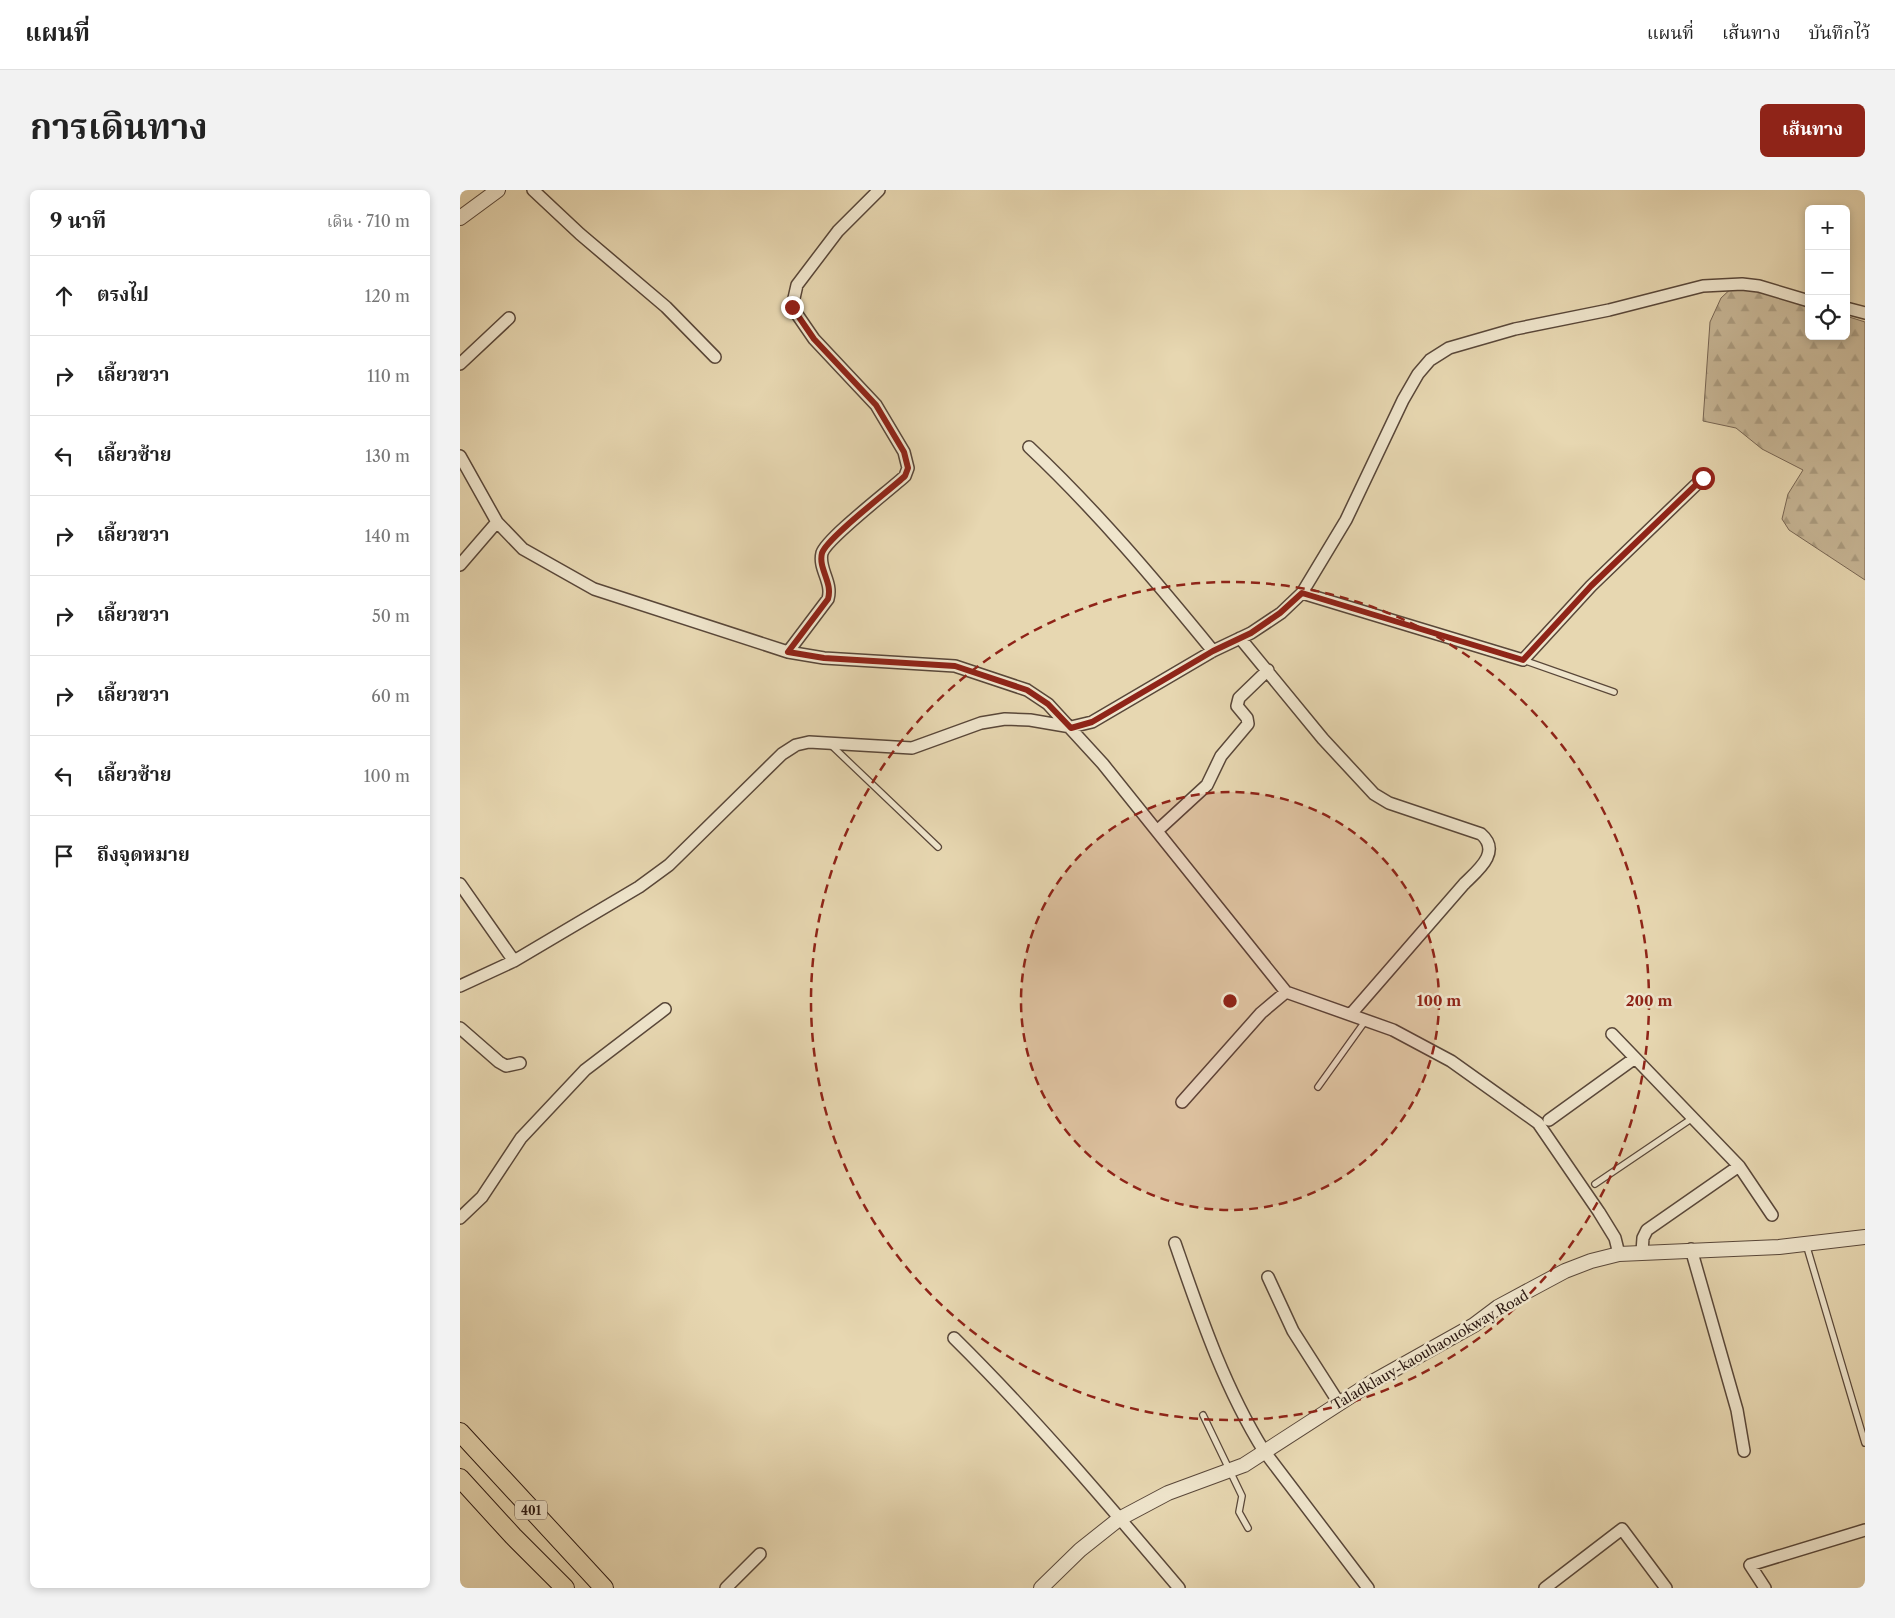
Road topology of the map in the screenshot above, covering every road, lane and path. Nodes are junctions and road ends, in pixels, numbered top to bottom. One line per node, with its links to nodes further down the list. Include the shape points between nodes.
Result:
1 (498, 190): 4 (street)
2 (533, 190): 9 (street, via 666,306)
3 (879, 190): 19 (street, via 838,231 802,279 794,293 792,307 814,339 876,405 904,452 908,468 905,476 823,552 821,560 830,592 828,599)
4 (460, 218)
5 (1805, 300): 16 (street, via 1759,286 1703,286 1515,329 1449,348 1430,360 1418,374 1346,520)
6 (1850, 309): 7 (street)
7 (1865, 313)
8 (509, 318): 10 (street)
9 (714, 358)
10 (460, 364)
11 (1029, 447): 18 (street, via 1069,484)
12 (460, 456): 14 (street)
13 (1703, 478): 20 (street, via 1591,586)
14 (497, 522): 15 (street); 19 (street, via 523,549 594,588)
15 (460, 564)
16 (1302, 593): 17 (street, via 1269,621); 20 (street)
17 (1240, 638): 18 (street); 21 (street)
18 (1213, 651): 23 (street, via 1092,722)
19 (788, 652): 23 (street, via 824,658 955,666 1027,690 1048,704)
20 (1523, 660): 22 (lane)
21 (1268, 670): 25 (street, via 1239,698 1238,706 1248,724 1221,756 1212,778); 32 (street, via 1323,740 1374,794 1389,803 1481,834 1490,846 1481,867)
22 (1614, 692)
23 (1071, 728): 24 (street, via 1005,719 980,723 912,748); 25 (street)
24 (830, 744): 26 (lane); 28 (street, via 809,742 796,745 782,754 669,865 639,887)
25 (1157, 831): 30 (street)
26 (938, 846)
27 (460, 884): 28 (street)
28 (514, 961): 29 (street)
29 (460, 986)
30 (1286, 992): 32 (street); 39 (street, via 1261,1013)
31 (665, 1009): 45 (street, via 585,1070 522,1138 482,1197)
32 (1351, 1014): 33 (street)
33 (1366, 1020): 38 (lane); 51 (street, via 1393,1030 1451,1061 1538,1123 1615,1238)
34 (460, 1028): 37 (street, via 499,1062 506,1066)
35 (1612, 1034): 36 (street)
36 (1636, 1058): 40 (street); 41 (street)
37 (520, 1064)
38 (1318, 1087)
39 (1182, 1102)
40 (1694, 1117): 42 (street); 43 (lane)
41 (1549, 1120)
42 (1739, 1166): 44 (street); 50 (street, via 1648,1230 1643,1238)
43 (1595, 1184)
44 (1772, 1215)
45 (460, 1218)
46 (1865, 1237): 48 (street, Taladklauy-kaouhaouokway Road)
47 (1175, 1243): 58 (street, via 1206,1333)
48 (1806, 1244): 49 (street, Taladklauy-kaouhaouokway Road, via 1749,1249); 57 (lane)
49 (1691, 1249): 50 (street, Taladklauy-kaouhaouokway Road); 59 (street, via 1737,1410)
50 (1642, 1252): 51 (street, Taladklauy-kaouhaouokway Road)
51 (1619, 1254): 54 (street, Taladklauy-kaouhaouokway Road, via 1565,1271)
52 (1268, 1277): 54 (street, via 1293,1331)
53 (954, 1338): 62 (street, via 1085,1476)
54 (1339, 1402): 58 (street, Taladklauy-kaouhaouokway Road)
55 (1203, 1415): 60 (lane)
56 (460, 1432): 68 (main road, 401)
57 (1865, 1444)
58 (1264, 1451): 60 (street, Taladklauy-kaouhaouokway Road, via 1244,1465); 71 (street)
59 (1744, 1451)
60 (1229, 1470): 62 (street, Taladklauy-kaouhaouokway Road, via 1168,1493); 63 (lane, via 1242,1496 1239,1512)
61 (460, 1478): 67 (main road, 401)
62 (1119, 1519): 66 (street); 70 (street, Taladklauy-kaouhaouokway Road, via 1080,1550)
63 (1248, 1528)
64 (1865, 1530): 74 (street, via 1750,1565)
65 (760, 1554): 69 (street)
66 (1172, 1586)
67 (565, 1588)
68 (604, 1588)
69 (726, 1588)
70 (1041, 1588)
71 (1368, 1588)
72 (1545, 1588): 73 (street, via 1622,1529)
73 (1666, 1588)
74 (1765, 1588)

